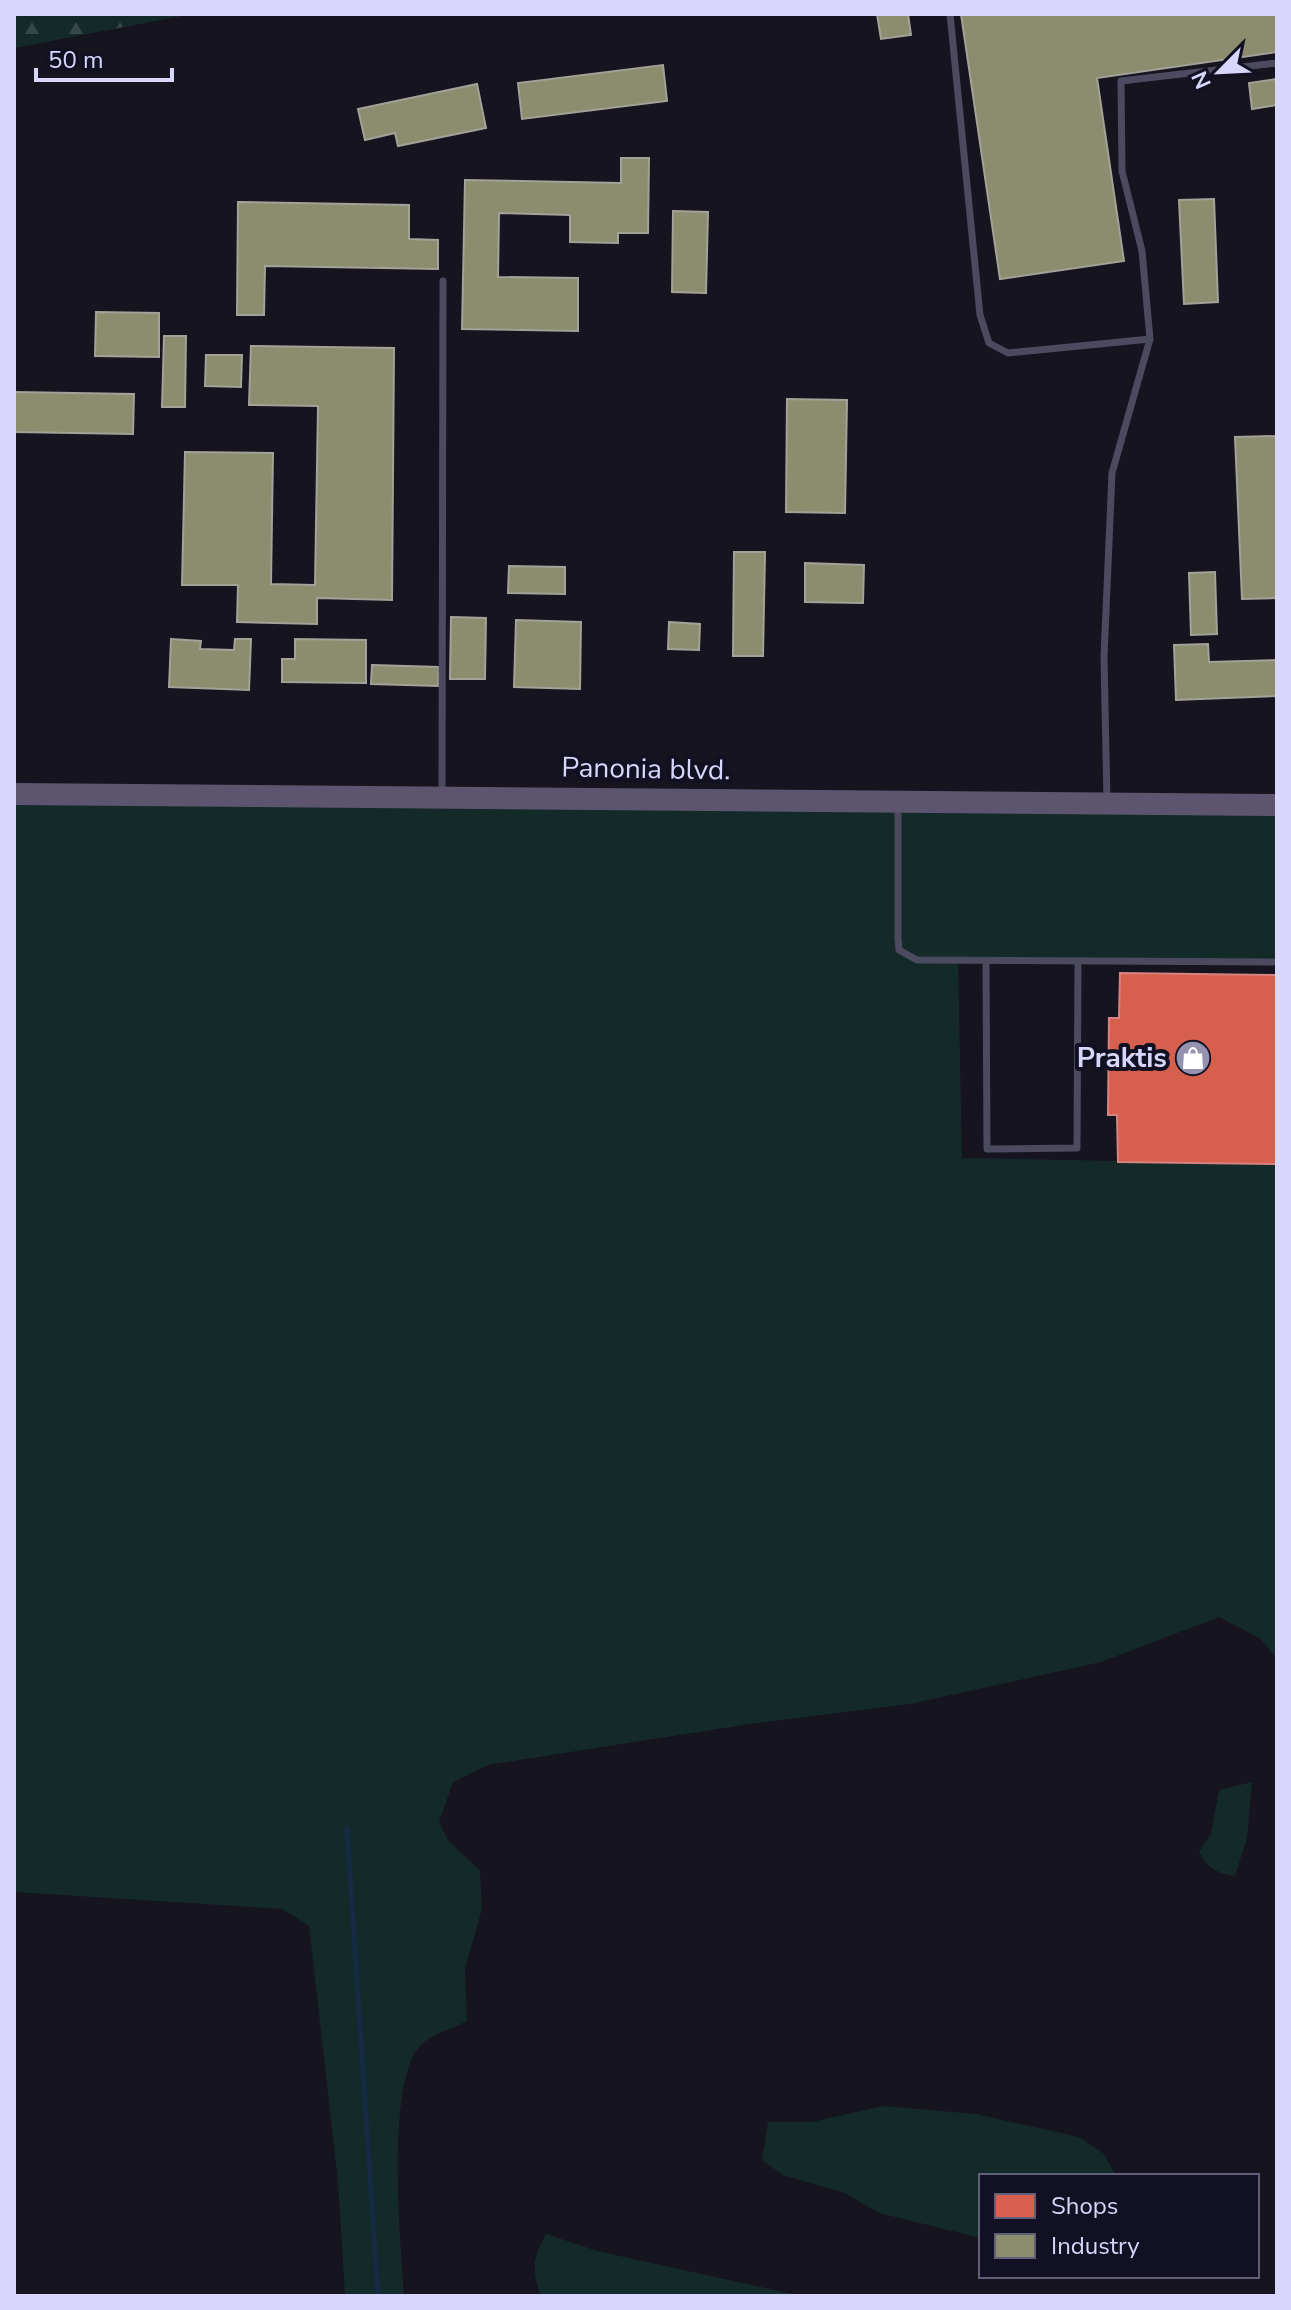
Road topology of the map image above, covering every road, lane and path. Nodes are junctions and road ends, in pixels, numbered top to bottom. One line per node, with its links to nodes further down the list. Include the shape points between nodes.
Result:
1 (950, 14): 4 (lane, via 980,315 989,343 1008,353)
2 (1277, 63): 4 (lane, via 1121,81 1122,171 1142,251)
3 (443, 281): 6 (lane)
4 (1150, 339): 8 (lane, via 1112,473 1104,657)
5 (14, 794): 6 (main road, Panonia blvd.)
6 (442, 797): 7 (main road, Panonia blvd.)
7 (898, 801): 8 (main road, Panonia blvd.); 11 (lane, via 899,950 917,960)
8 (1107, 803): 9 (main road, Panonia blvd.)
9 (1277, 805)
10 (1078, 961): 11 (lane); 11 (lane, via 1077,1148 1002,1149 987,1149); 12 (lane)
11 (986, 962)
12 (1277, 962)

